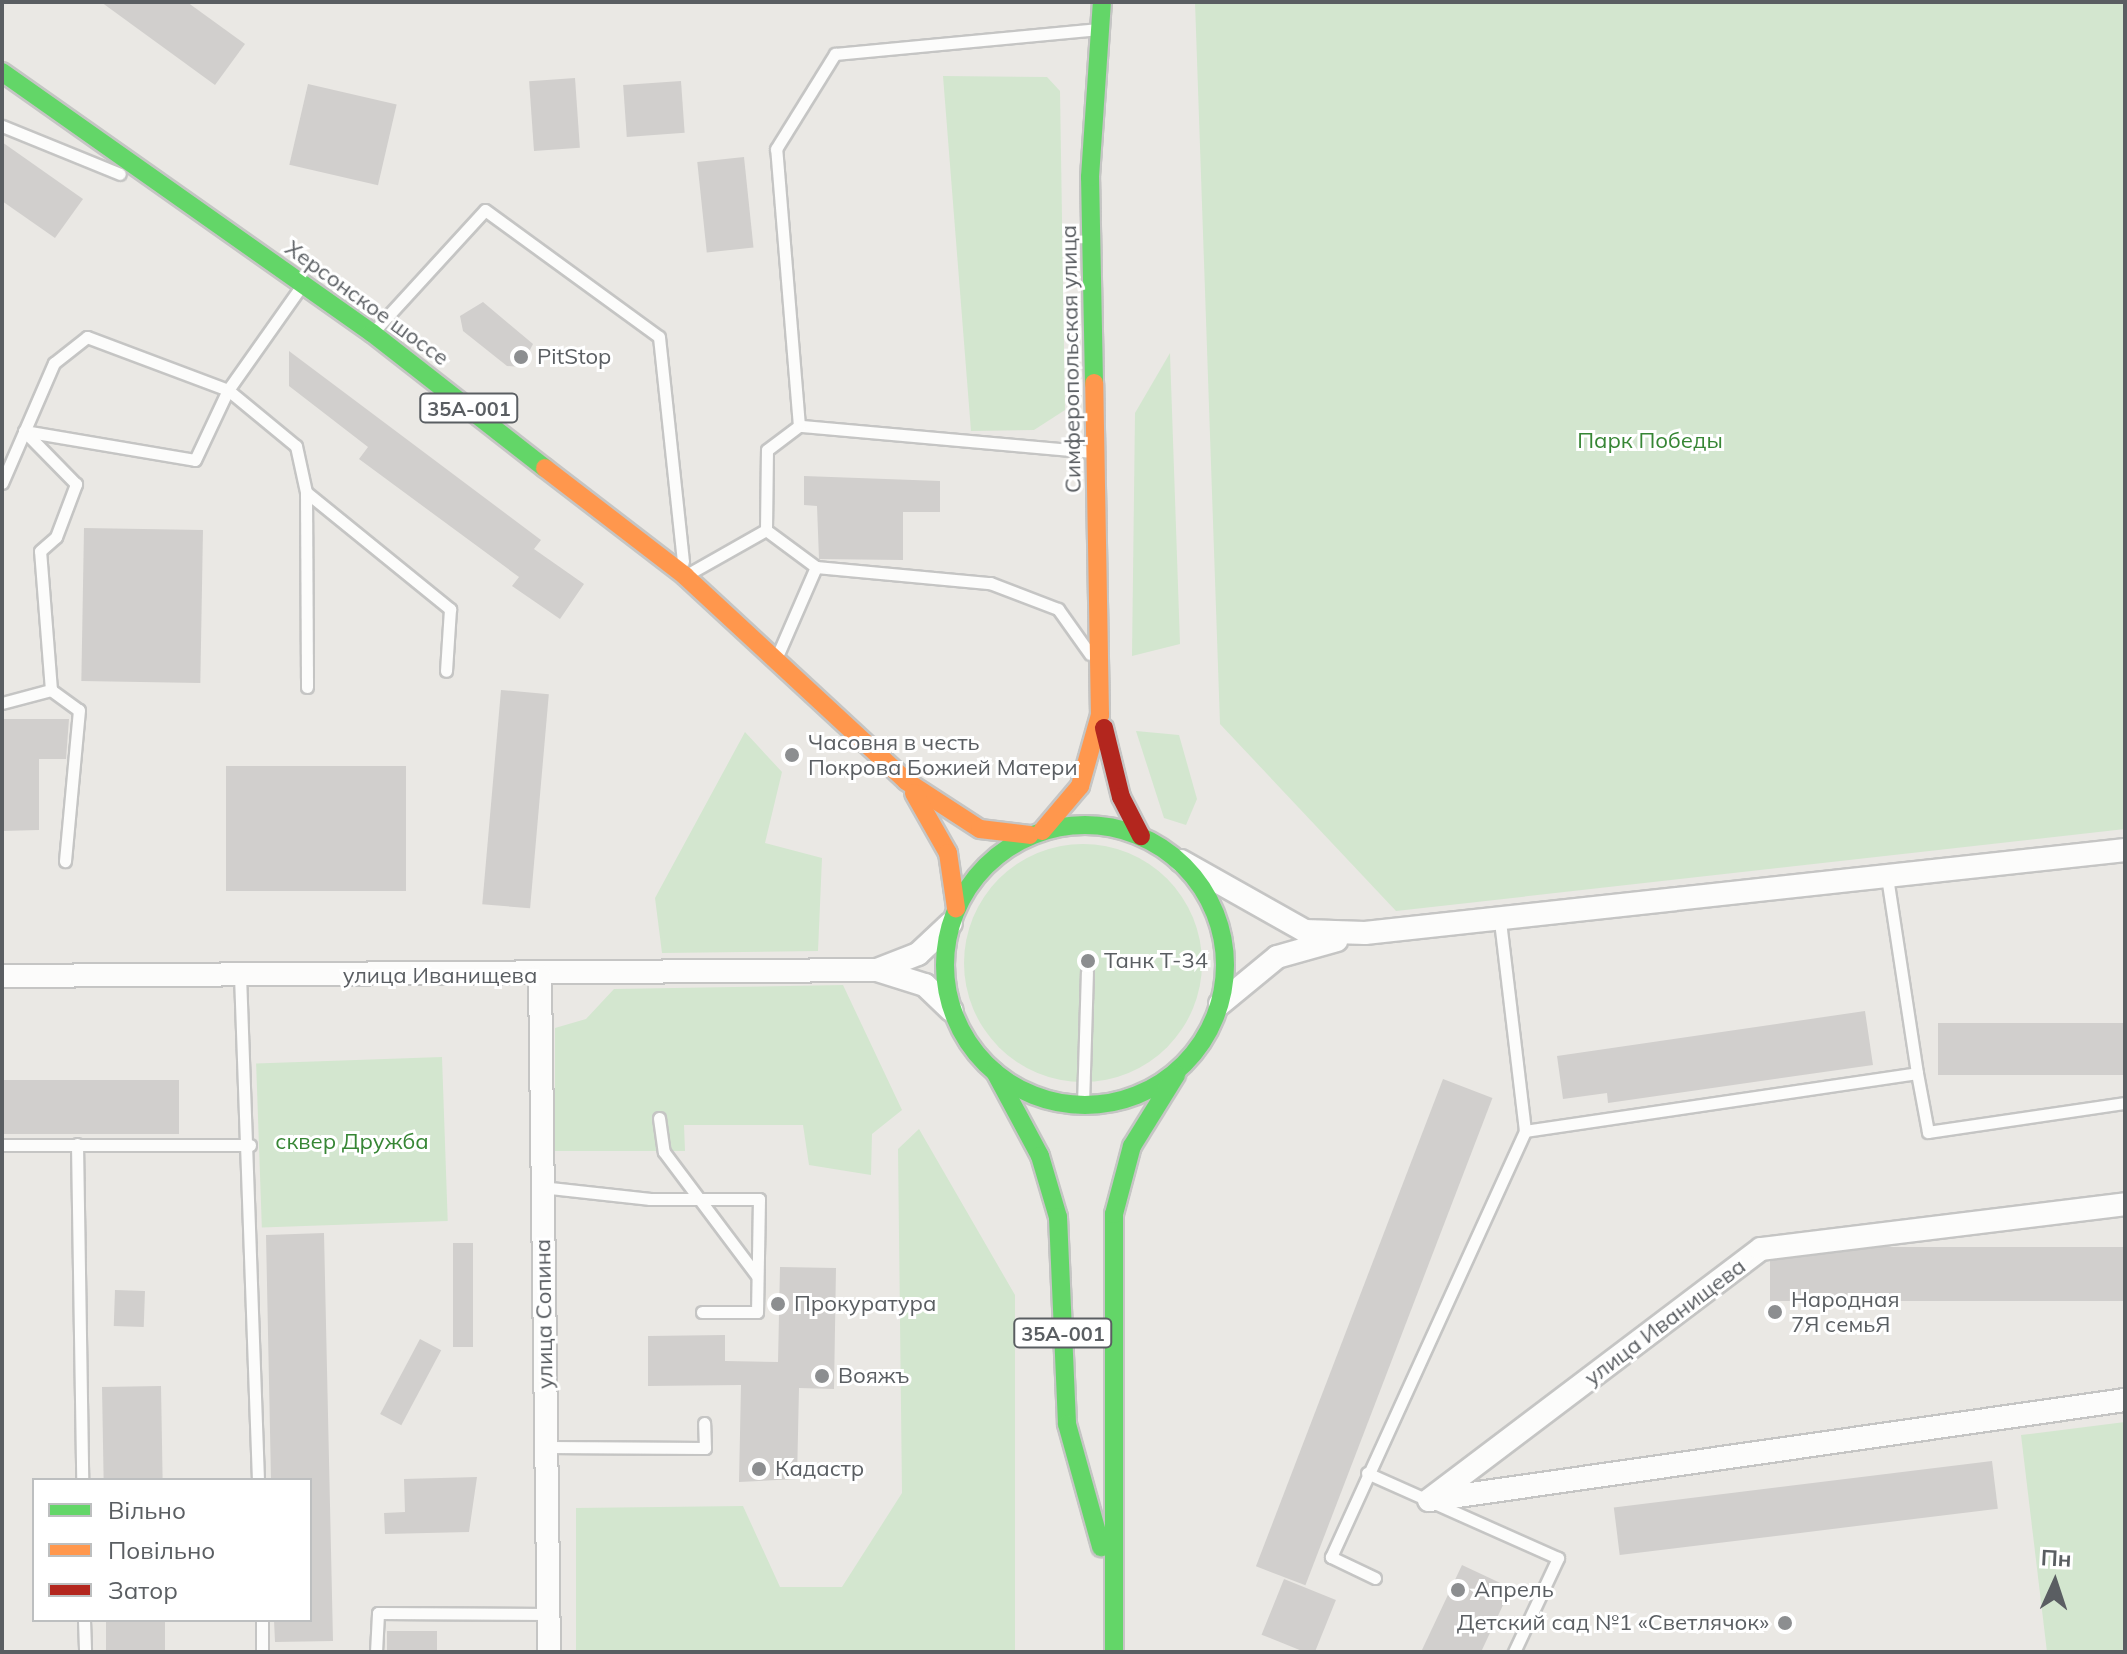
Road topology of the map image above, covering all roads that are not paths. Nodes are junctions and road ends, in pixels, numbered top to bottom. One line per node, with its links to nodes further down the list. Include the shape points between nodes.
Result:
1 (1102, 2): 2 (main road, Симферопольская улица)
2 (1100, 29): 9 (lane, via 835,54 776,149); 11 (main road, Симферопольская улица, via 1090,151)
3 (2, 72): 5 (main road, Херсонское шоссе / 35А-001)
4 (2, 126): 5 (lane)
5 (169, 191): 6 (main road, Херсонское шоссе / 35А-001)
6 (303, 284): 7 (main road, Херсонское шоссе / 35А-001); 8 (lane)
7 (372, 333): 16 (main road, Херсонское шоссе / 35А-001); 16 (lane, via 485,210 659,337)
8 (228, 390): 10 (lane, via 195,460); 10 (lane, via 87,337 54,363); 13 (lane, via 296,446)
9 (799, 426): 11 (lane); 14 (lane, via 767,450)
10 (24, 431): 12 (lane); 21 (lane, via 76,484 56,537 40,551)
11 (1097, 453): 19 (main road, Симферопольская улица)
12 (2, 483)
13 (306, 492): 18 (lane, via 450,609); 20 (lane)
14 (766, 530): 15 (lane); 16 (lane)
15 (816, 567): 17 (lane); 19 (lane, via 990,583 1058,609)
16 (685, 576): 17 (main road, Херсонское шоссе / 35А-001)
17 (775, 661): 24 (main road, Херсонское шоссе / 35А-001)
18 (446, 671)
19 (1102, 671): 23 (main road, Симферопольская улица)
20 (307, 687)
21 (51, 690): 22 (lane); 28 (lane, via 79,710)
22 (2, 703)
23 (1100, 715): 25 (main road, Симферопольская улица, via 1080,786); 26 (main road, Симферопольская улица, via 1121,797)
24 (906, 781): 25 (main road, Херсонское шоссе / 35А-001, via 980,829); 31 (main road, Херсонское шоссе / 35А-001, via 948,853)
25 (1036, 833): 26 (main road, 35А-001, via 1075,825); 31 (main road, 35А-001, via 986,865)
26 (1141, 836): 29 (main road, 35А-001)
27 (2125, 850): 30 (street)
28 (65, 861)
29 (1181, 861): 33 (street, via 1305,931); 39 (main road, 35А-001, via 1221,927)
30 (1887, 876): 32 (street); 43 (lane)
31 (953, 916): 34 (street, улица Иванищева, via 918,954); 40 (main road, 35А-001, via 945,982)
32 (1500, 921): 33 (street); 47 (lane)
33 (1365, 933): 39 (street, via 1277,957)
34 (877, 970): 38 (street, улица Иванищева); 40 (street, улица Иванищева, via 925,985)
35 (1087, 972): 45 (lane)
36 (240, 975): 37 (street, улица Иванищева); 38 (street, улица Иванищева); 50 (lane)
37 (2, 976)
38 (540, 976): 51 (street, улица Сопина)
39 (1220, 1004): 41 (main road, 35А-001)
40 (952, 1011): 42 (main road, 35А-001)
41 (1179, 1069): 45 (main road, 35А-001, via 1151,1089); 64 (main road, 35А-001, via 1132,1146 1114,1214)
42 (995, 1072): 45 (main road, 35А-001, via 1051,1101); 64 (main road, 35А-001, via 1040,1156 1058,1217 1067,1424)
43 (1917, 1073): 44 (lane, via 1928,1132); 47 (lane)
44 (2125, 1103)
45 (1083, 1105)
46 (659, 1118): 52 (lane, via 664,1152)
47 (1525, 1131): 59 (lane)
48 (77, 1144): 49 (lane); 50 (lane); 60 (lane)
49 (2, 1145)
50 (250, 1145): 61 (lane)
51 (541, 1187): 52 (lane); 58 (street, улица Сопина)
52 (700, 1199): 54 (lane); 54 (lane, via 759,1199)
53 (2125, 1204): 62 (street, улица Иванищева, via 1761,1249)
54 (758, 1276): 55 (lane, via 757,1312)
55 (702, 1312)
56 (2125, 1400): 62 (street)
57 (704, 1423): 58 (lane, via 705,1448)
58 (547, 1447): 65 (street, улица Сопина)
59 (1367, 1473): 62 (lane); 63 (lane, via 1331,1557)
60 (82, 1478)
61 (258, 1478)
62 (1429, 1500): 73 (lane, via 1558,1558)
63 (1375, 1578)
64 (1113, 1602): 72 (main road, 35А-001)
65 (549, 1614): 70 (lane, via 378,1613); 71 (street, улица Сопина)
66 (84, 1622): 68 (lane)
67 (262, 1622): 69 (lane)
68 (85, 1652)
69 (262, 1652)
70 (376, 1652)
71 (549, 1652)
72 (1114, 1652)
73 (1514, 1652)

